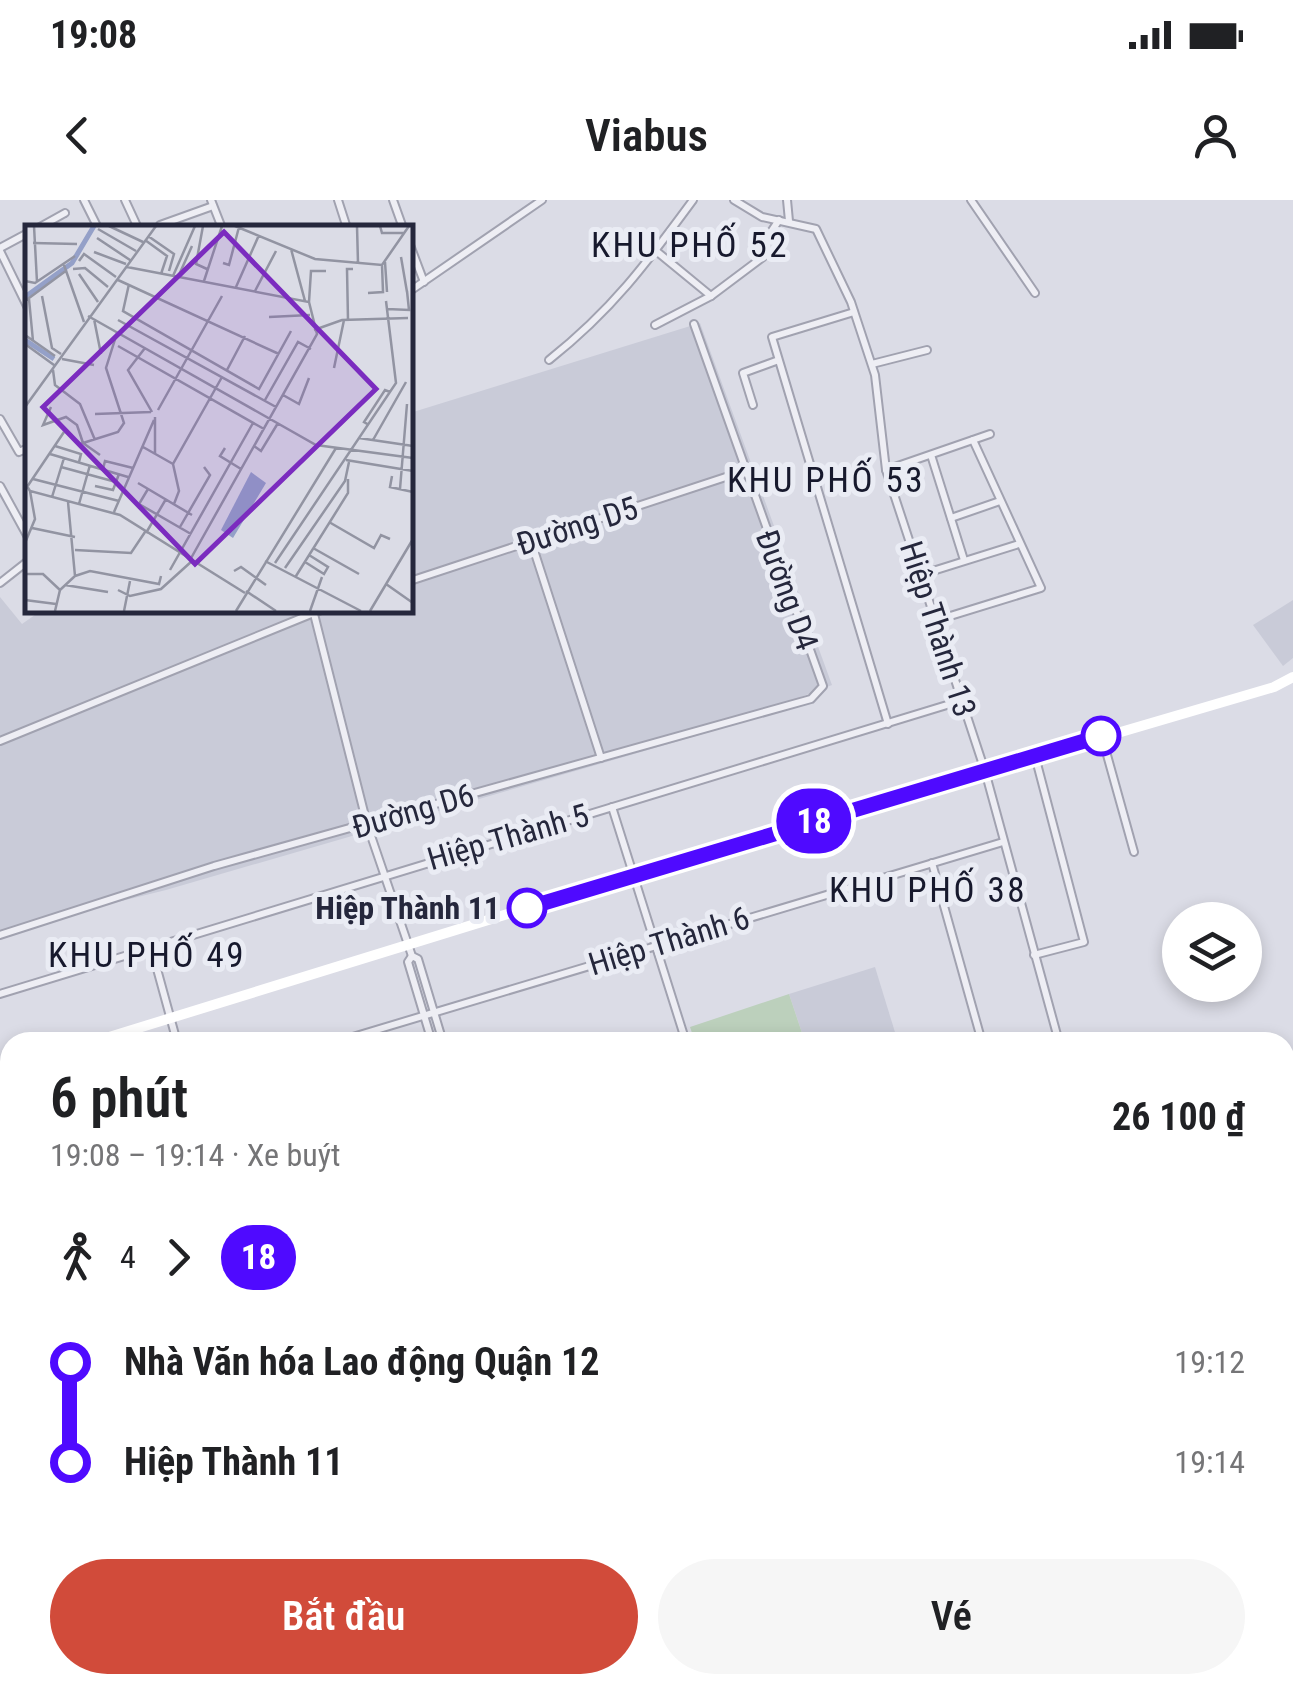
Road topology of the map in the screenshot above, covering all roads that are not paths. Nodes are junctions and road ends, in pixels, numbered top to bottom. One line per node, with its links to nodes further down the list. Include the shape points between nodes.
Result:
1 (84, 200): 15 (street)
2 (125, 200): 16 (street)
3 (338, 200): 18 (street)
4 (392, 200): 19 (street)
5 (542, 200): 24 (street)
6 (693, 200): 22 (street)
7 (734, 200): 12 (street, Hiệp Thành 13)
8 (787, 200): 13 (street)
9 (971, 200): 26 (street)
10 (212, 203): 17 (street)
11 (65, 213): 14 (street)
12 (779, 220): 13 (street, Hiệp Thành 13); 27 (street, via 759,250 763,257)
13 (788, 222): 29 (street, Hiệp Thành 13, via 822,236)
14 (43, 225)
15 (96, 225)
16 (137, 225)
17 (160, 225)
18 (346, 225)
19 (402, 225)
20 (25, 235): 21 (street)
21 (0, 249): 28 (street)
22 (656, 250): 27 (street); 33 (street, via 599,321)
23 (412, 251): 24 (street)
24 (424, 282): 25 (street)
25 (412, 290)
26 (1035, 293)
27 (711, 296): 31 (street)
28 (25, 302)
29 (854, 312): 34 (street, via 772,338); 35 (street, Hiệp Thành 13)
30 (694, 324): 43 (street, Đường D4)
31 (656, 325)
32 (927, 350): 35 (street)
33 (549, 360)
34 (776, 361): 36 (street, via 743,373); 61 (street)
35 (872, 364): 42 (street, Hiệp Thành 13)
36 (753, 405)
37 (0, 420): 40 (street, via 19,452)
38 (990, 434): 39 (street)
39 (973, 440): 41 (street); 45 (street)
40 (25, 449)
41 (930, 455): 42 (street); 46 (street)
42 (886, 470): 52 (street, Hiệp Thành 13)
43 (744, 472): 48 (street, Đường D5); 59 (street, Đường D4)
44 (0, 486): 47 (street)
45 (1000, 501): 46 (street); 49 (street)
46 (951, 518): 50 (street)
47 (25, 532)
48 (532, 541): 54 (street, Đường D5); 65 (street)
49 (1019, 544): 50 (street); 57 (street, via 1040,588)
50 (964, 560): 52 (street)
51 (25, 563): 53 (street)
52 (920, 575): 57 (street, Hiệp Thành 13)
53 (1, 579)
54 (412, 580)
55 (314, 612): 63 (street)
56 (316, 612): 68 (street)
57 (934, 621): 60 (street, Hiệp Thành 13)
58 (1293, 677): 62 (main road)
59 (823, 686): 65 (street, Đường D6, via 797,705)
60 (960, 701): 61 (street, Hiệp Thành 5); 66 (street, Hiệp Thành 13)
61 (888, 724): 67 (street, Hiệp Thành 5)
62 (1102, 736): 64 (main road); 70 (street)
63 (0, 741)
64 (1035, 756): 66 (main road); 78 (street, via 1084,942)
65 (601, 758): 68 (street, Đường D6)
66 (984, 771): 69 (street, Hiệp Thành 13); 73 (main road)
67 (612, 807): 72 (street, Hiệp Thành 5); 73 (street)
68 (367, 824): 72 (street); 74 (street, Đường D6)
69 (1003, 842): 71 (street, Hiệp Thành 6); 78 (street, Hiệp Thành 13)
70 (1134, 852)
71 (932, 863): 75 (street, Hiệp Thành 6); 89 (street)
72 (384, 873): 76 (street, Hiệp Thành 5); 77 (street)
73 (631, 876): 75 (street); 77 (main road)
74 (0, 935)
75 (654, 945): 80 (street, Hiệp Thành 6); 88 (street)
76 (151, 946): 79 (street, Hiệp Thành 5); 82 (street)
77 (410, 951): 80 (street); 81 (street); 82 (main road)
78 (1034, 954): 90 (street, Hiệp Thành 13)
79 (0, 994)
80 (434, 1014): 81 (street, Hiệp Thành 6); 87 (street)
81 (424, 1017): 85 (street, Hiệp Thành 6); 86 (street)
82 (171, 1019): 83 (main road); 84 (street)
83 (126, 1032)
84 (174, 1032)
85 (371, 1032)
86 (429, 1032)
87 (439, 1032)
88 (683, 1032)
89 (979, 1032)
90 (1055, 1032)

